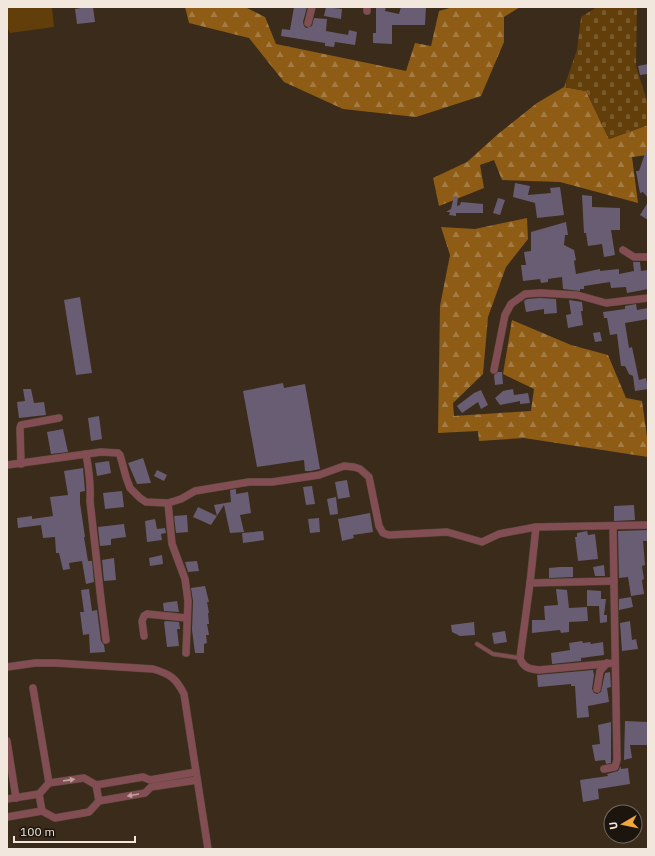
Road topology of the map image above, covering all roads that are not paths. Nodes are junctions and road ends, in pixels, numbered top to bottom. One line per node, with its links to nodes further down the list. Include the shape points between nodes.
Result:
1 (312, 7): 2 (street)
2 (308, 23)
3 (623, 250): 4 (street, via 634,257)
4 (648, 257)
5 (648, 298): 6 (street, via 606,303 577,296 525,294 510,304 505,316)
6 (494, 370)
7 (59, 418): 9 (street, via 21,425)
8 (86, 454): 9 (street); 11 (street, via 118,453 130,488 146,502); 19 (street)
9 (21, 464): 10 (street)
10 (7, 465)
11 (168, 503): 13 (street, via 195,491 318,475 349,466 360,469 369,478 379,526 383,533 389,535 447,532 482,542 499,534); 17 (street, via 172,544 185,578)
12 (648, 525): 14 (street)
13 (536, 527): 14 (street); 16 (street)
14 (613, 527): 15 (street)
15 (614, 582): 16 (street); 23 (street)
16 (530, 583): 22 (street)
17 (187, 618): 18 (street, via 147,614 142,621); 21 (street)
18 (144, 636)
19 (106, 640)
20 (477, 644): 22 (lane, via 493,654)
21 (186, 653)
22 (520, 658): 23 (street, via 525,667 539,670)
23 (611, 663): 26 (street, via 600,671); 28 (street, via 616,765 614,768)
24 (7, 667): 29 (street, via 56,663 153,669 167,673 179,683 184,694)
25 (33, 688): 30 (street)
26 (597, 689)
27 (7, 742): 34 (street)
28 (604, 769)
29 (197, 776): 31 (street); 39 (street)
30 (49, 783): 32 (street, one-way to 32, via 84,778); 33 (street)
31 (151, 784): 32 (street, via 143,777); 36 (street, one-way to 36, via 145,793)
32 (96, 785): 36 (street)
33 (39, 794): 34 (street); 37 (street)
34 (16, 798): 35 (street)
35 (7, 799)
36 (99, 801): 37 (street, via 89,812 55,818)
37 (42, 811): 38 (street)
38 (7, 817)
39 (208, 849)

